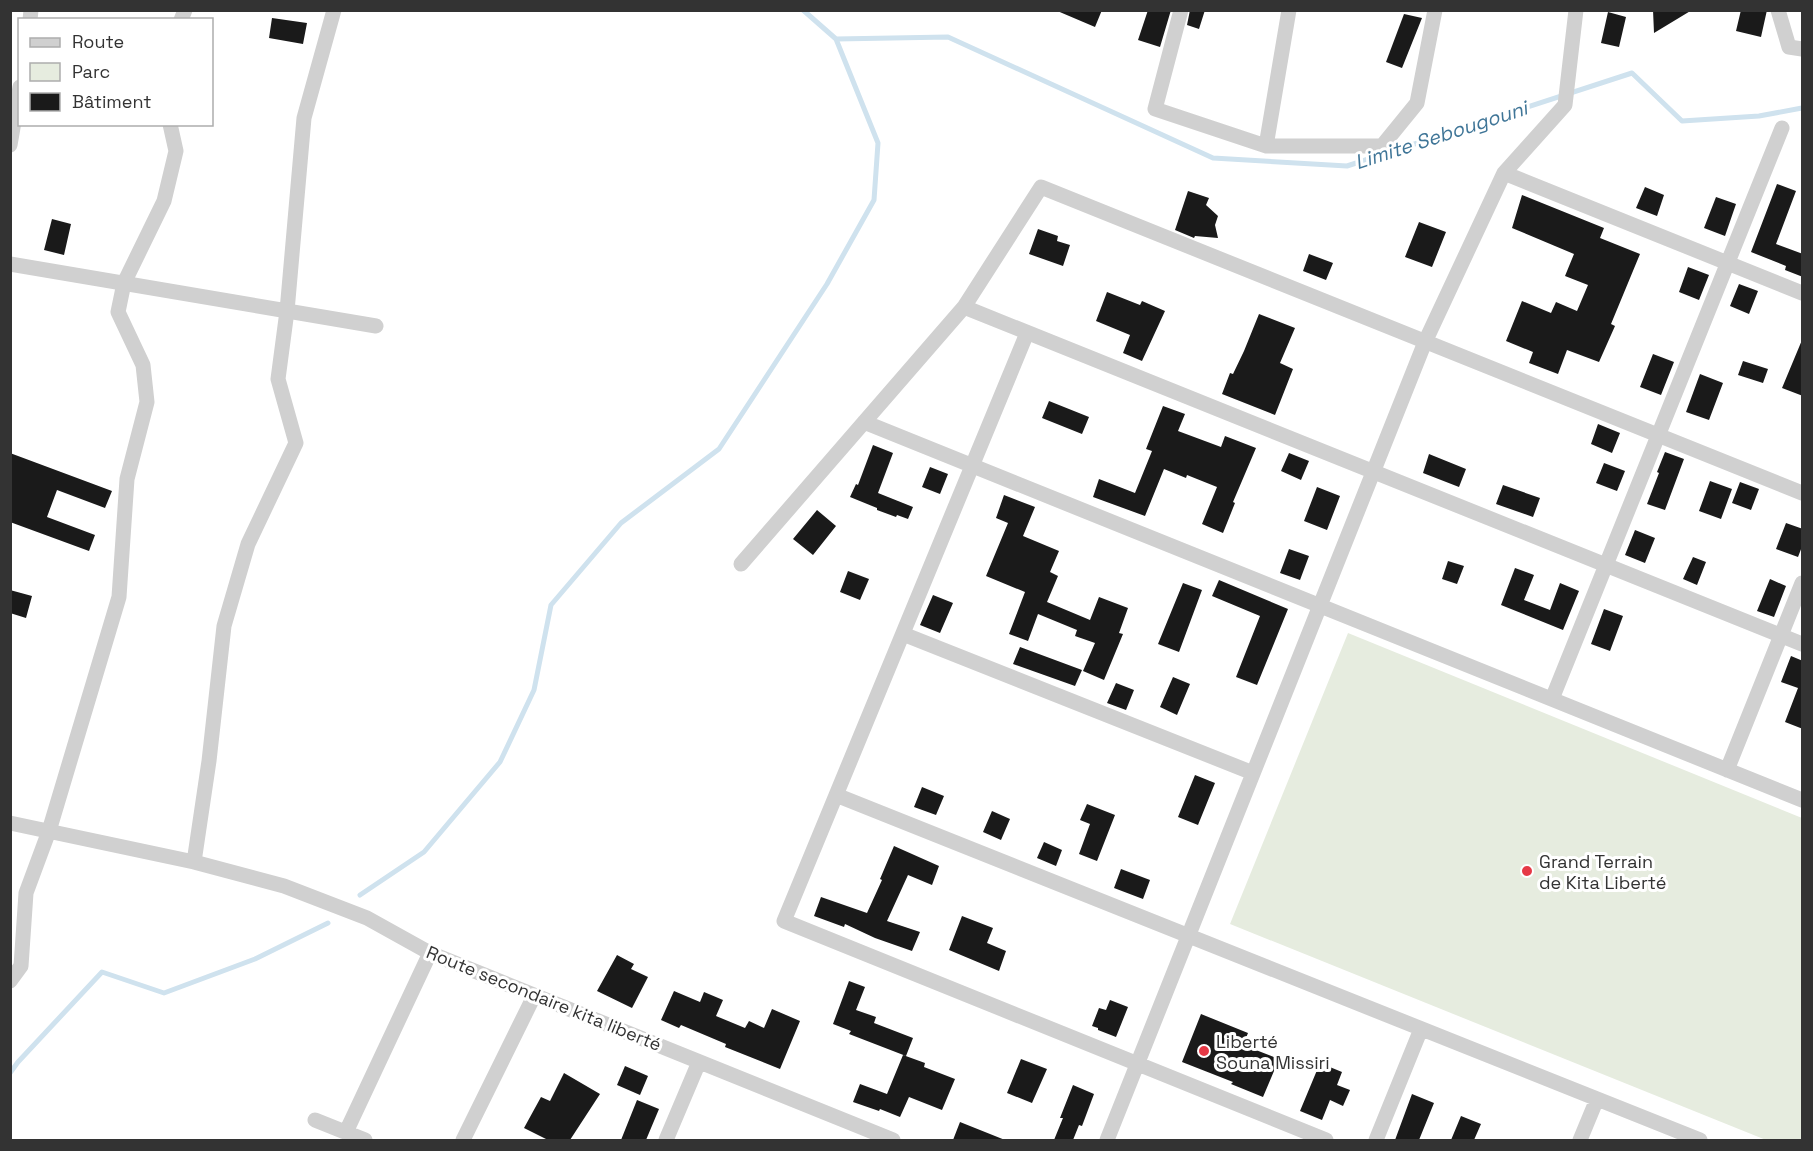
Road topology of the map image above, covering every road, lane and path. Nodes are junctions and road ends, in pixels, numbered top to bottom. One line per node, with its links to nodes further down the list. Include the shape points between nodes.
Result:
1 (334, 10): 19 (street, via 304,118)
2 (1181, 10): 12 (street, via 1155,109)
3 (1289, 10): 12 (street)
4 (1435, 10): 12 (street, via 1417,103 1382,146)
5 (1576, 10): 13 (street, via 1565,105)
6 (1778, 10): 7 (street, via 1789,47)
7 (1803, 50)
8 (18, 99): 11 (street)
9 (170, 126): 16 (street, via 176,151 164,201)
10 (1782, 128): 14 (street)
11 (10, 145)
12 (1266, 146)
13 (1504, 173): 14 (street); 22 (street)
14 (1728, 263): 17 (street); 24 (street)
15 (10, 264): 16 (street)
16 (124, 283): 19 (street); 41 (street, via 118,312 143,365 147,402 127,479 119,597)
17 (1803, 293)
18 (964, 307): 21 (street); 22 (street, via 1041,187); 23 (street)
19 (287, 311): 20 (street); 42 (street, via 278,379 296,443 248,544 224,626)
20 (376, 326)
21 (1027, 333): 25 (street); 26 (street)
22 (1425, 342): 24 (street); 26 (street)
23 (864, 422): 25 (street); 28 (street)
24 (1658, 435): 27 (street); 29 (street)
25 (972, 466): 31 (street); 32 (street)
26 (1373, 472): 29 (street); 31 (street)
27 (1803, 493)
28 (741, 564)
29 (1606, 565): 33 (street); 35 (street)
30 (1803, 583): 33 (street)
31 (1320, 606): 35 (street); 37 (street)
32 (903, 634): 37 (street); 38 (street)
33 (1781, 636): 34 (street); 36 (street)
34 (1803, 644)
35 (1552, 699): 36 (street)
36 (1727, 770): 39 (street)
37 (1253, 773): 43 (street)
38 (836, 795): 43 (street); 49 (street, via 784,921)
39 (1803, 800)
40 (10, 823): 41 (street, Route secondaire kita liberté)
41 (49, 831): 42 (street, Route secondaire kita liberté); 45 (street, via 26,892 21,966)
42 (194, 862): 44 (street, Route secondaire kita liberté, via 284,886 357,914)
43 (1188, 936): 47 (street); 49 (street)
44 (430, 953): 46 (street, Route secondaire kita liberté); 52 (street)
45 (10, 981)
46 (534, 996): 48 (street, Route secondaire kita liberté); 54 (street)
47 (1421, 1029): 50 (street); 59 (street)
48 (699, 1062): 55 (street); 56 (street, Route secondaire kita liberté)
49 (1137, 1064): 57 (street); 58 (street)
50 (1597, 1099): 60 (street); 61 (street)
51 (315, 1120): 52 (street)
52 (346, 1132): 53 (street)
53 (365, 1140)
54 (463, 1140)
55 (666, 1140)
56 (893, 1140)
57 (1107, 1140)
58 (1326, 1140)
59 (1376, 1140)
60 (1580, 1140)
61 (1700, 1140)

